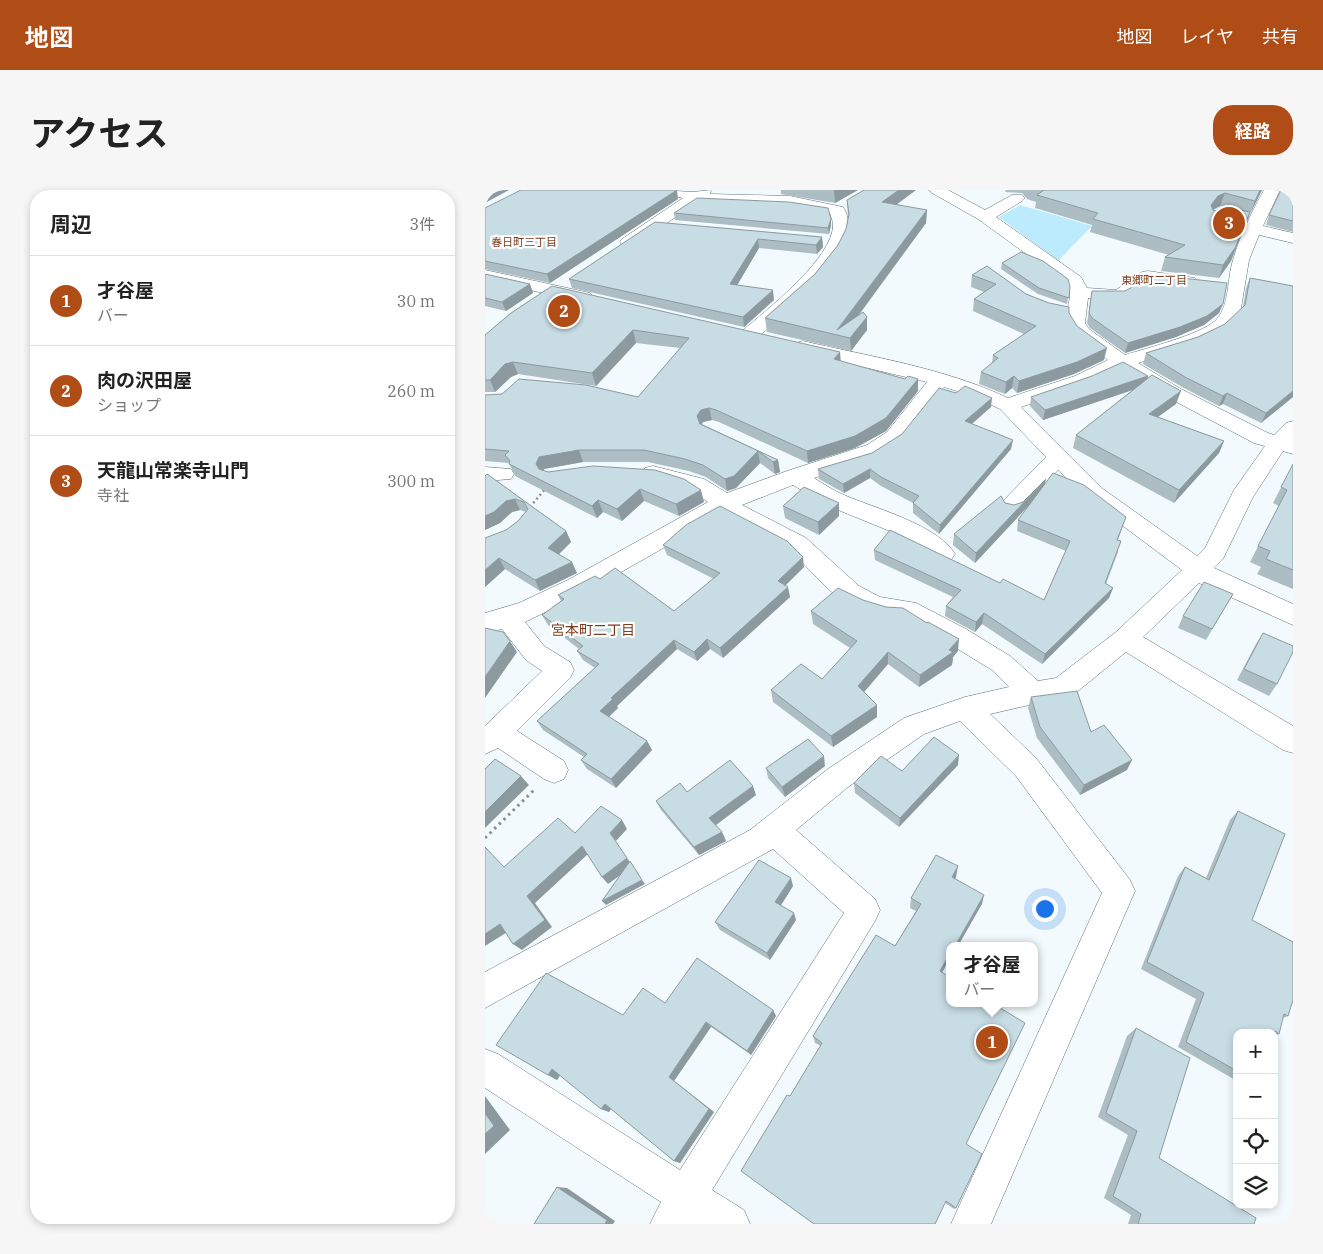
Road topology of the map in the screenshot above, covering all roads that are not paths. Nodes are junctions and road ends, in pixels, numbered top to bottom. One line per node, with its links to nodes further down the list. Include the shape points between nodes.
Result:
1 (667, 190): 4 (street)
2 (937, 190): 6 (street)
3 (1272, 190): 9 (street)
4 (700, 193): 8 (street); 13 (street, via 844,206)
5 (1017, 198): 6 (street)
6 (984, 216): 18 (street, via 1065,272 1075,281)
7 (1239, 217): 9 (street)
8 (655, 224): 10 (street); 14 (street)
9 (1256, 225): 11 (street); 17 (street, via 1241,260)
10 (684, 226)
11 (1293, 238)
12 (817, 239): 13 (street)
13 (836, 241): 22 (street, via 828,259 759,337)
14 (614, 251)
15 (485, 275): 16 (street)
16 (564, 285): 19 (street); 20 (street)
17 (1219, 285): 18 (street, via 1148,276 1119,296); 21 (street, via 1231,314 1220,326 1187,341)
18 (1080, 292): 21 (street, via 1069,313 1083,333)
19 (604, 301)
20 (532, 305)
21 (1123, 362): 23 (street, via 1082,380); 24 (street, via 1173,393 1261,438)
22 (940, 379): 23 (street); 26 (street, via 885,444 864,455)
23 (1007, 405): 25 (street)
24 (1288, 439): 31 (street, via 1242,495 1215,553)
25 (1058, 457): 29 (street); 31 (street, via 1095,494)
26 (795, 470): 28 (street); 30 (street, via 834,500 910,530)
27 (633, 471): 28 (street, via 660,473 696,484)
28 (725, 502): 33 (street, via 577,586 528,610); 35 (street, via 737,513 798,544 851,593 873,604 907,610 957,636 1001,663)
29 (1012, 506)
30 (943, 554)
31 (1199, 570): 32 (street, via 1212,579); 34 (street)
32 (1293, 615)
33 (497, 620): 37 (street, via 535,653 561,670)
34 (1125, 639): 35 (street, via 1063,687); 38 (street)
35 (1034, 694): 36 (street)
36 (965, 708): 40 (street, via 914,726 839,778); 45 (street, via 1026,767 1119,891)
37 (491, 738): 39 (street)
38 (1293, 741)
39 (555, 770)
40 (775, 830): 41 (street); 43 (street, via 864,910)
41 (485, 991)
42 (485, 1067): 43 (street)
43 (678, 1210): 44 (street)
44 (730, 1224)
45 (971, 1224)

